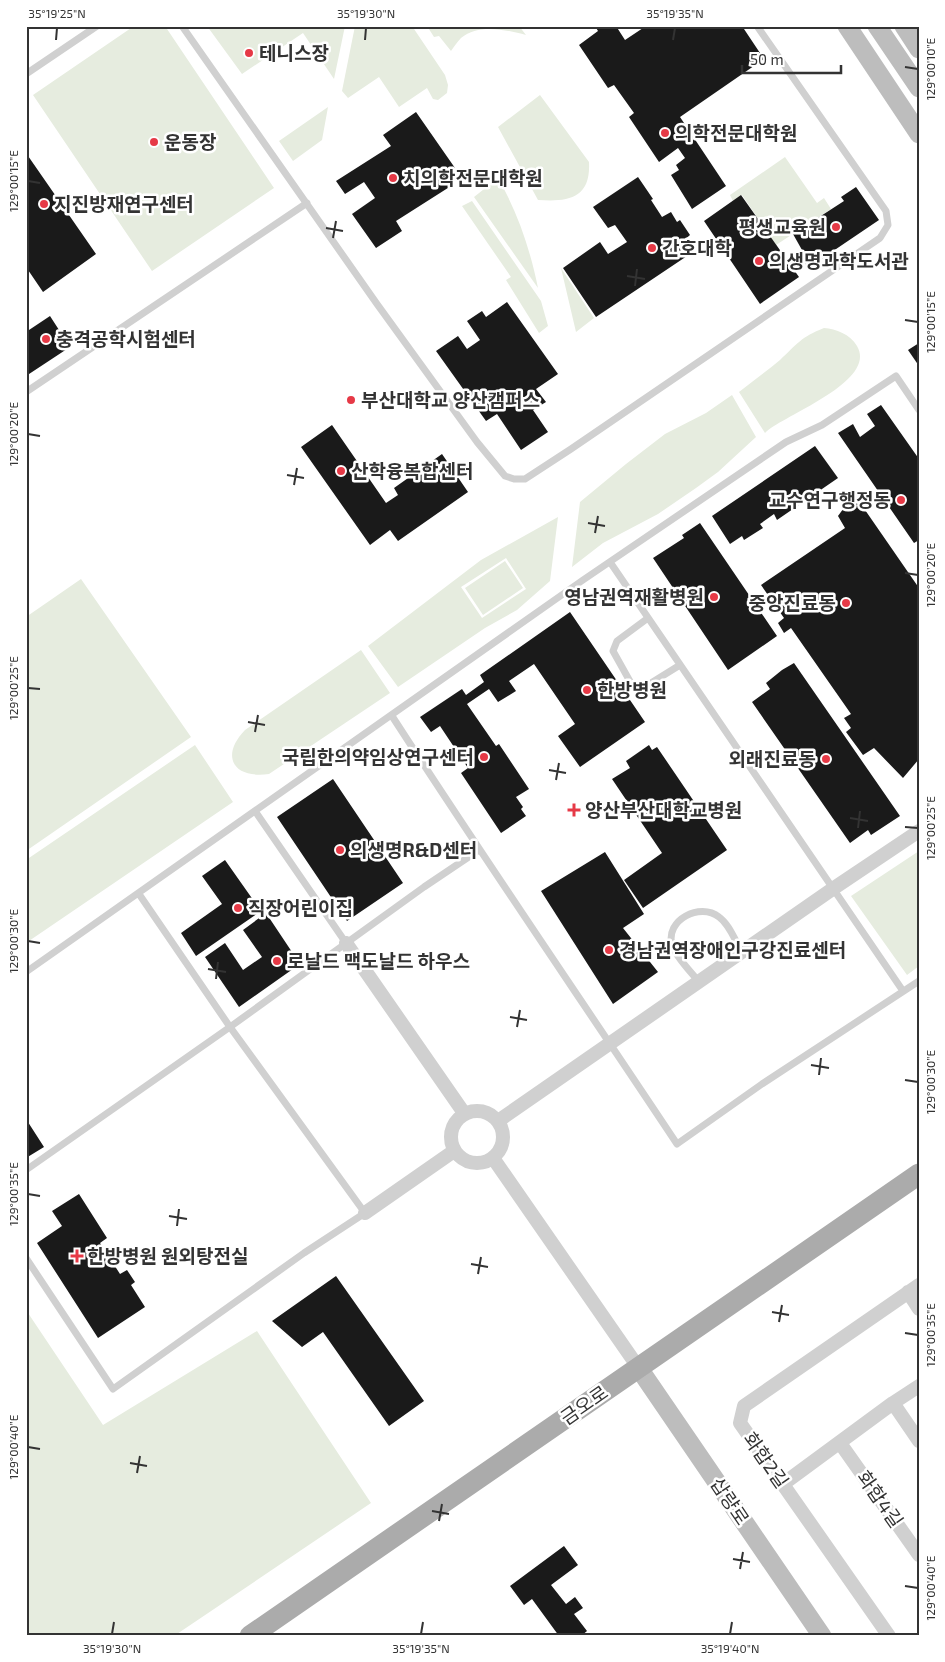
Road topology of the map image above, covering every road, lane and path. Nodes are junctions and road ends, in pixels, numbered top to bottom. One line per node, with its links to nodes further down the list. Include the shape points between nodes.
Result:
1 (97, 26): 8 (lane)
2 (182, 26): 11 (lane)
3 (757, 26): 11 (lane, via 886,211 888,225 880,238 524,479 505,476 476,442)
4 (848, 26): 10 (street)
5 (877, 26): 9 (street)
6 (904, 26): 7 (street)
7 (919, 49)
8 (26, 74)
9 (919, 88)
10 (919, 134)
11 (306, 203): 12 (lane)
12 (26, 392)
13 (919, 410): 14 (lane, via 896,376 822,425 786,442)
14 (610, 562): 15 (lane); 17 (lane)
15 (648, 618): 16 (lane); 16 (lane, via 617,641 613,651 632,685 642,688)
16 (680, 665): 21 (lane)
17 (392, 716): 18 (lane); 20 (lane)
18 (254, 811): 22 (lane); 23 (lane)
19 (919, 831): 21 (street)
20 (479, 850): 23 (lane); 30 (lane)
21 (834, 888): 24 (street); 28 (lane)
22 (139, 894): 25 (lane); 29 (lane)
23 (346, 943): 29 (lane); 31 (street)
24 (742, 952): 27 (street); 27 (lane, via 718,916 708,912 688,914 678,921 672,945)
25 (26, 972)
26 (919, 980): 28 (lane)
27 (699, 982): 30 (street)
28 (903, 991): 30 (lane, via 677,1144)
29 (230, 1027): 35 (lane); 37 (lane)
30 (611, 1044): 32 (street)
31 (464, 1113): 32 (street, via 486,1112); 33 (street, via 452,1126 450,1134)
32 (498, 1121): 34 (street, via 502,1129 502,1145)
33 (454, 1151): 34 (street, via 468,1162 485,1162); 37 (street)
34 (493, 1158): 41 (street)
35 (26, 1170)
36 (919, 1174): 41 (main road, 금오로)
37 (365, 1213): 38 (lane, via 113,1389)
38 (26, 1258)
39 (913, 1289): 40 (street); 46 (street, 화합2길, via 744,1406 740,1423)
40 (919, 1309)
41 (638, 1367): 48 (main road, 금오로); 49 (street, 삽량로)
42 (919, 1386): 43 (street)
43 (892, 1403): 44 (street); 45 (street)
44 (919, 1441)
45 (840, 1443): 46 (street); 47 (street, 화합4길)
46 (783, 1484): 50 (street, 화합2길)
47 (919, 1555)
48 (250, 1636)
49 (822, 1636)
50 (889, 1636)

